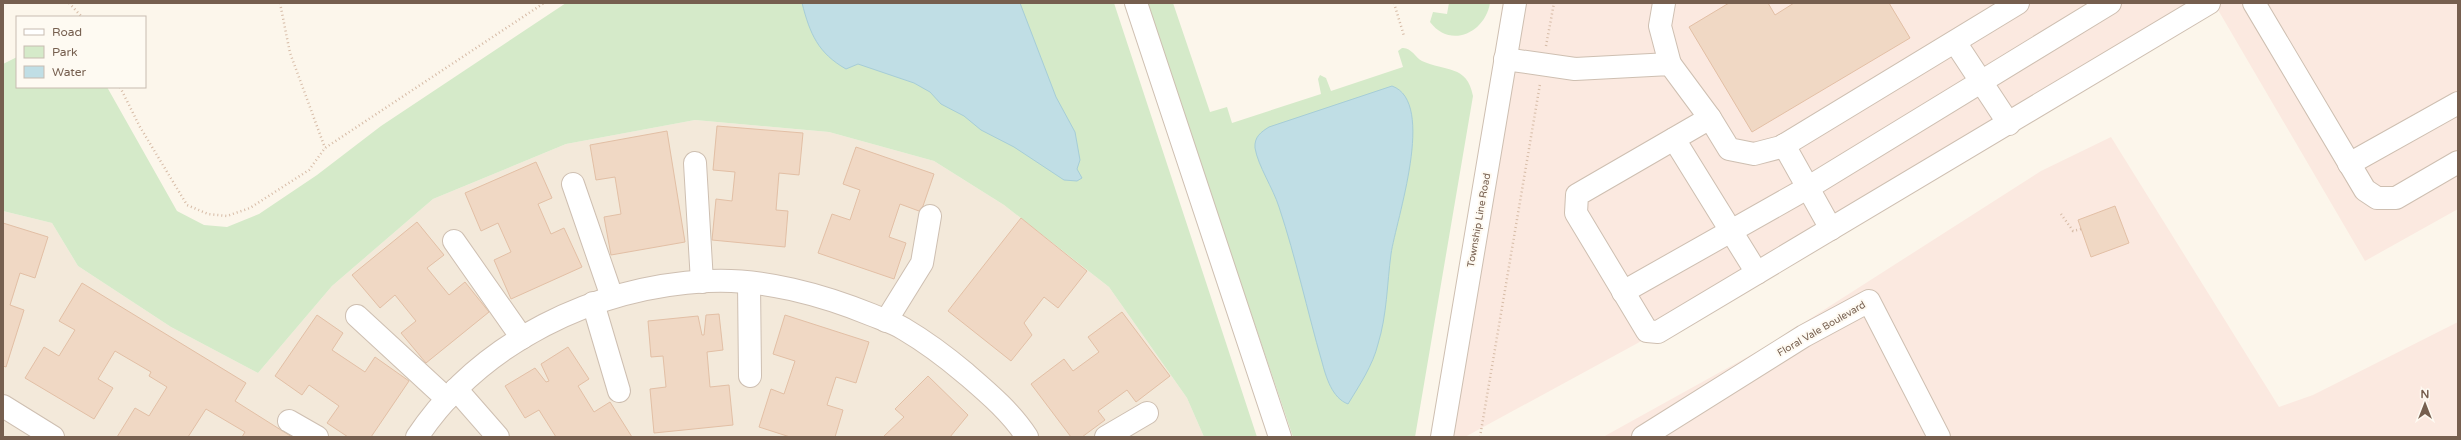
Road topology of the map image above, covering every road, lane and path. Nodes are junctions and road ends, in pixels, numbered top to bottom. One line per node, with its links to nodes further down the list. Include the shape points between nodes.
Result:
1 (69, 3): 13 (path)
2 (280, 3): 26 (path, via 290,53)
3 (544, 3): 26 (path)
4 (1136, 3): 58 (street)
5 (1394, 3): 14 (path)
6 (1515, 3): 16 (street, Township Line Road)
7 (1554, 3): 18 (path)
8 (1664, 3): 17 (street, via 1660,26)
9 (2018, 3): 15 (street)
10 (2110, 3): 19 (street)
11 (2209, 3): 23 (street)
12 (2254, 3): 29 (street)
13 (81, 16)
14 (1404, 36)
15 (1955, 42): 19 (street); 25 (street)
16 (1505, 59): 18 (street); 59 (street, Township Line Road)
17 (1670, 64): 18 (street, via 1575,69); 22 (street)
18 (1543, 65): 60 (path)
19 (1980, 80): 23 (street); 31 (street)
20 (120, 88): 26 (path, via 140,127 187,205 208,214 227,216 250,208 309,170)
21 (2458, 103): 29 (street)
22 (1710, 118): 24 (street); 25 (street, via 1730,149 1754,154)
23 (2009, 124): 34 (street)
24 (1674, 139): 36 (street); 41 (street, via 1578,195 1576,213)
25 (1784, 145): 31 (street)
26 (325, 148)
27 (2458, 162): 29 (street, via 2396,198 2377,198 2365,190)
28 (695, 163): 39 (street)
29 (2349, 164)
30 (573, 184): 42 (street)
31 (1809, 187): 34 (street); 36 (street)
32 (2062, 214): 35 (path, via 2073,231)
33 (930, 216): 44 (street, via 922,263)
34 (1831, 229): 38 (street)
35 (2081, 229)
36 (1731, 231): 38 (street); 41 (street)
37 (454, 241): 45 (street)
38 (1757, 273): 41 (street, via 1658,332 1646,331)
39 (702, 282): 40 (street); 42 (street, via 657,287)
40 (749, 284): 44 (street, via 778,286 836,301); 46 (street)
41 (1623, 292)
42 (602, 300): 45 (street, via 540,326); 47 (street)
43 (356, 316): 48 (street)
44 (886, 321): 56 (street, via 903,328 948,358 996,400)
45 (522, 338): 48 (street, via 490,360)
46 (750, 376)
47 (619, 391)
48 (452, 394): 54 (street); 55 (street)
49 (3, 406): 52 (street)
50 (1147, 413): 57 (street)
51 (289, 421): 53 (street)
52 (53, 437)
53 (317, 437)
54 (417, 437)
55 (498, 437)
56 (1027, 437)
57 (1106, 437)
58 (1280, 437)
59 (1442, 437)
60 (1480, 437)
61 (1642, 437): 62 (street, Floral Vale Boulevard, via 1804,336 1869,301)
62 (1939, 437)

